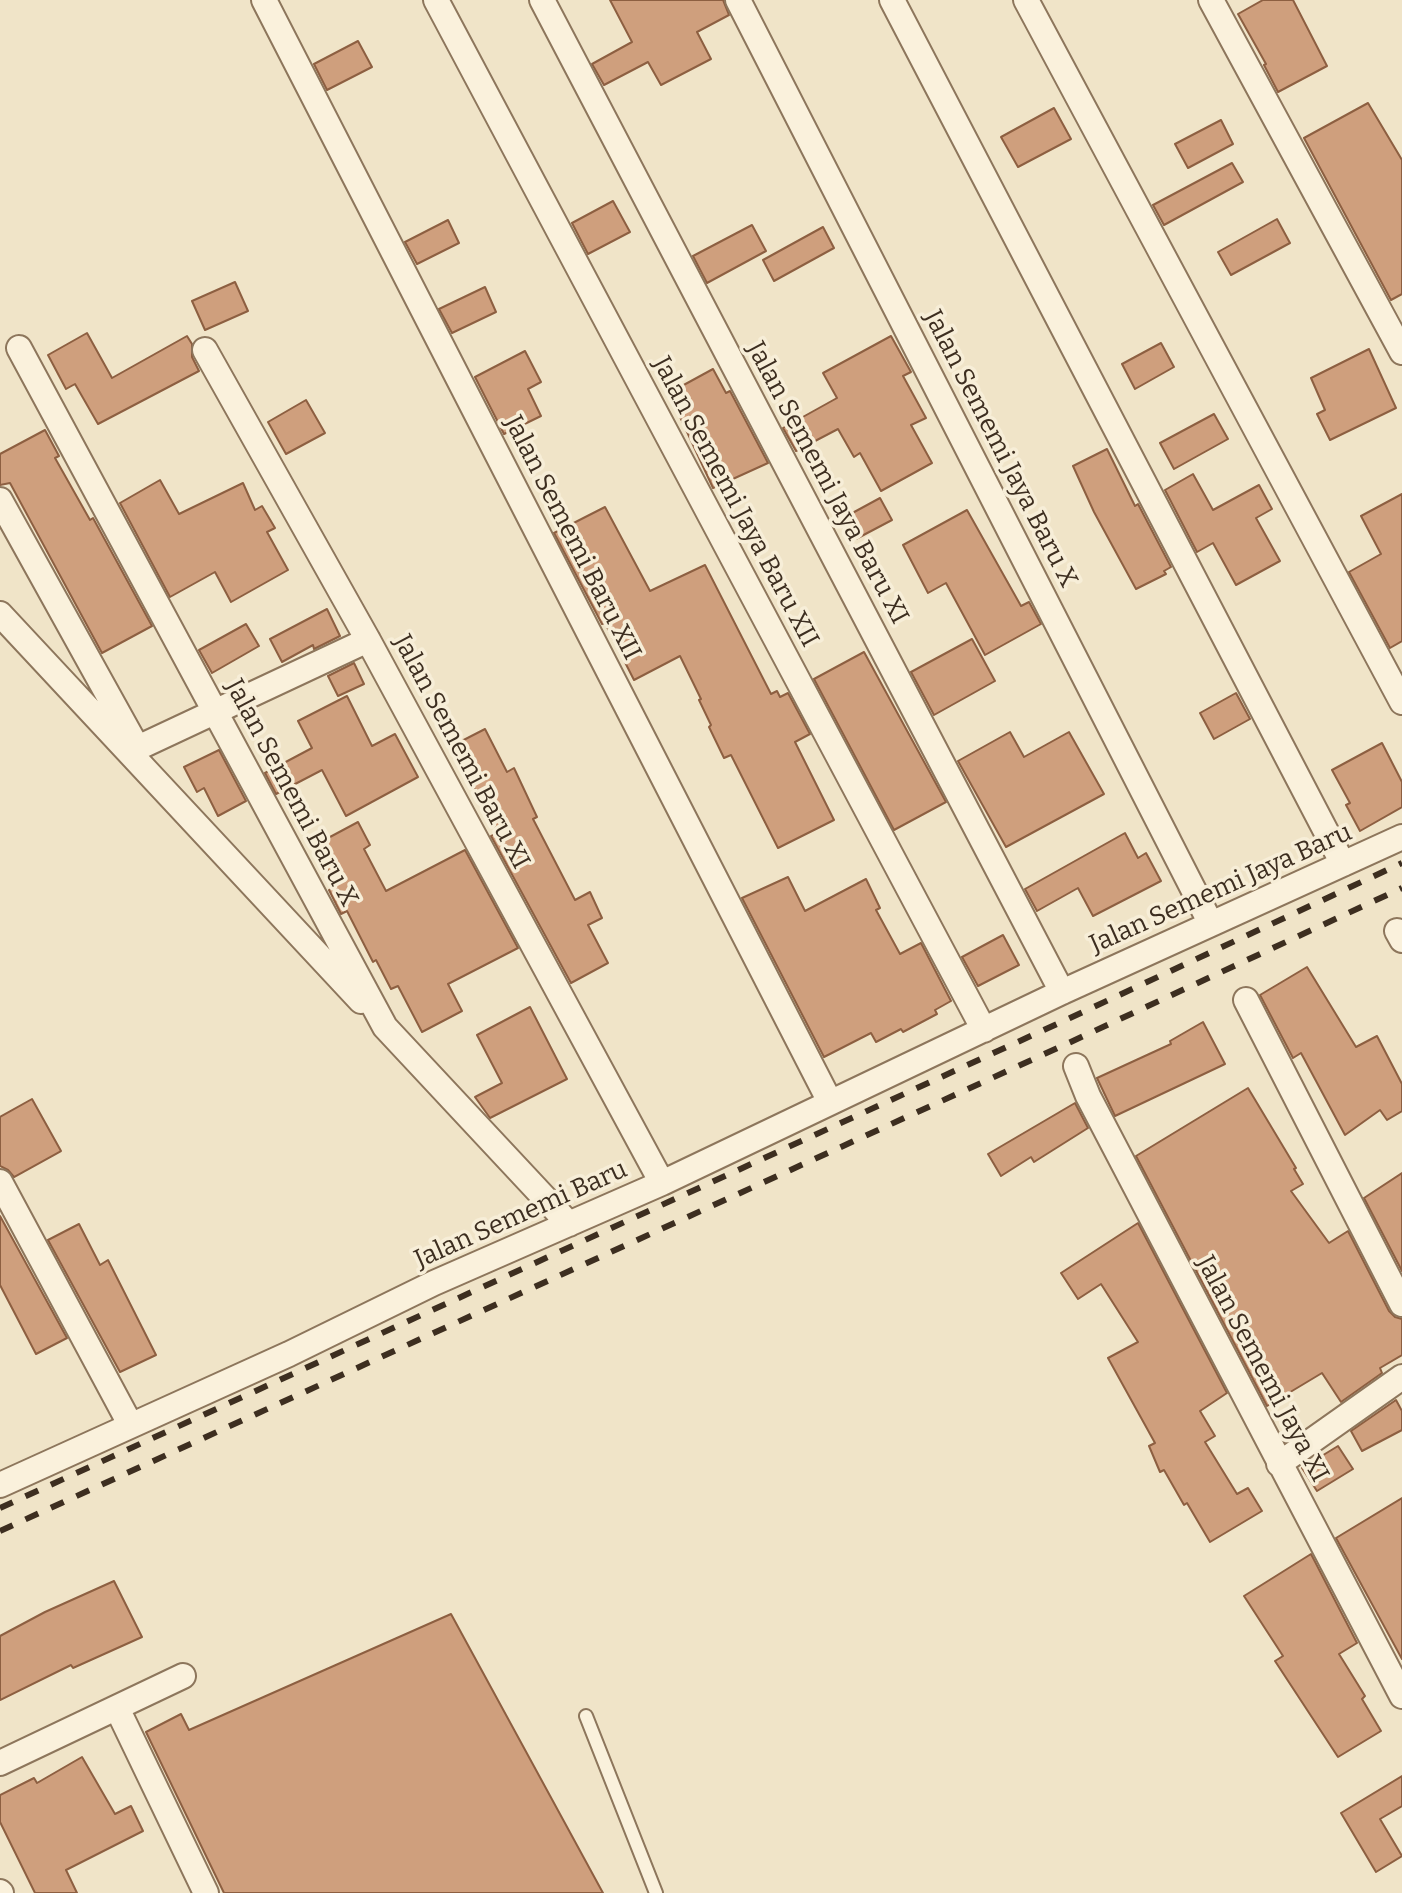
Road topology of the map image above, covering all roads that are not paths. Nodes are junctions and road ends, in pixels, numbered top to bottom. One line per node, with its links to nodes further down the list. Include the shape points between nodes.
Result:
1 (264, 0): 25 (street, Jalan Sememi Baru XII)
2 (436, 0): 23 (street, Jalan Sememi Jaya Baru XII)
3 (542, 0): 20 (street, Jalan Sememi Jaya Baru XI)
4 (738, 0): 19 (street, Jalan Sememi Jaya Baru X)
5 (892, 0): 18 (street)
6 (1026, 0): 14 (street)
7 (1211, 0): 10 (street)
8 (19, 348): 15 (street, Jalan Sememi Baru X)
9 (205, 350): 13 (street, Jalan Sememi Baru XI)
10 (1402, 352)
11 (0, 500): 16 (street)
12 (0, 614): 16 (street)
13 (368, 640): 15 (street); 27 (street, Jalan Sememi Baru XI)
14 (1402, 702)
15 (216, 711): 16 (street); 22 (street, Jalan Sememi Baru X)
16 (134, 750): 22 (street)
17 (1402, 837): 18 (street, Jalan Sememi Jaya Baru)
18 (1343, 864): 19 (street, Jalan Sememi Jaya Baru)
19 (1211, 924): 20 (street, Jalan Sememi Jaya Baru)
20 (1062, 992): 23 (street, Jalan Sememi Baru)
21 (1246, 1000): 29 (street)
22 (385, 1027): 28 (street, Jalan Sememi Baru X)
23 (984, 1030): 25 (street, Jalan Sememi Baru)
24 (1076, 1066): 32 (street, Jalan Sememi Jaya XI)
25 (830, 1102): 27 (street, Jalan Sememi Baru)
26 (0, 1182): 31 (street)
27 (662, 1183): 28 (street, Jalan Sememi Baru)
28 (569, 1224): 31 (street, Jalan Sememi Baru)
29 (1402, 1304)
30 (1402, 1377): 32 (street)
31 (130, 1424): 33 (street, Jalan Sememi Baru)
32 (1279, 1464): 35 (street, Jalan Sememi Jaya XI)
33 (0, 1485)
34 (183, 1676): 36 (street)
35 (1402, 1696)
36 (117, 1708): 38 (street); 39 (street)
37 (586, 1716): 40 (lane)
38 (0, 1763)
39 (206, 1893)
40 (656, 1893)

